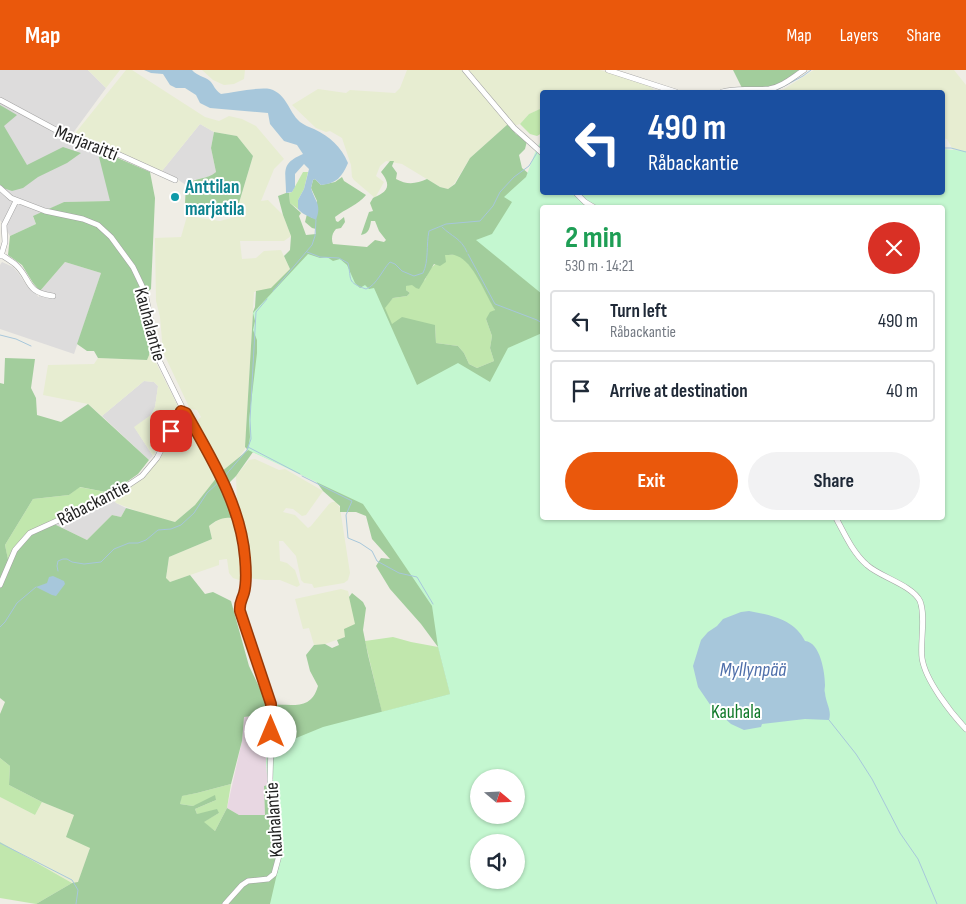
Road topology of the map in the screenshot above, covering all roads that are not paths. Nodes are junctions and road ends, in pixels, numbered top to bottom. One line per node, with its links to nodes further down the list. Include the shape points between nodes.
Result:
1 (465, 70): 7 (street, via 514,128)
2 (608, 70): 4 (street)
3 (804, 70): 5 (street, via 769,89)
4 (670, 90)
5 (732, 90)
6 (0, 100): 8 (street, Marjaraitti, via 67,136)
7 (540, 150)
8 (175, 180)
9 (0, 188): 11 (street, Kauhalantie)
10 (578, 195): 12 (street)
11 (16, 200): 13 (street, via 4,225 5,242); 15 (street, Kauhalantie, via 45,211 83,219 98,225 111,236 133,267 145,292 158,358 182,407)
12 (590, 205)
13 (1, 256): 14 (street, via 15,264 38,293)
14 (53, 296)
15 (181, 411): 17 (street, Råbackantie, via 157,458 142,476 112,496 30,533 14,550); 19 (street, Kauhalantie, via 186,413 217,468 238,521 245,564 245,589 239,603 240,611 272,708 270,787 279,838 276,871 268,879 248,881)
16 (837, 520): 18 (street, via 866,564 912,592 920,601 924,666 939,694)
17 (0, 585)
18 (966, 729)
19 (224, 904)

